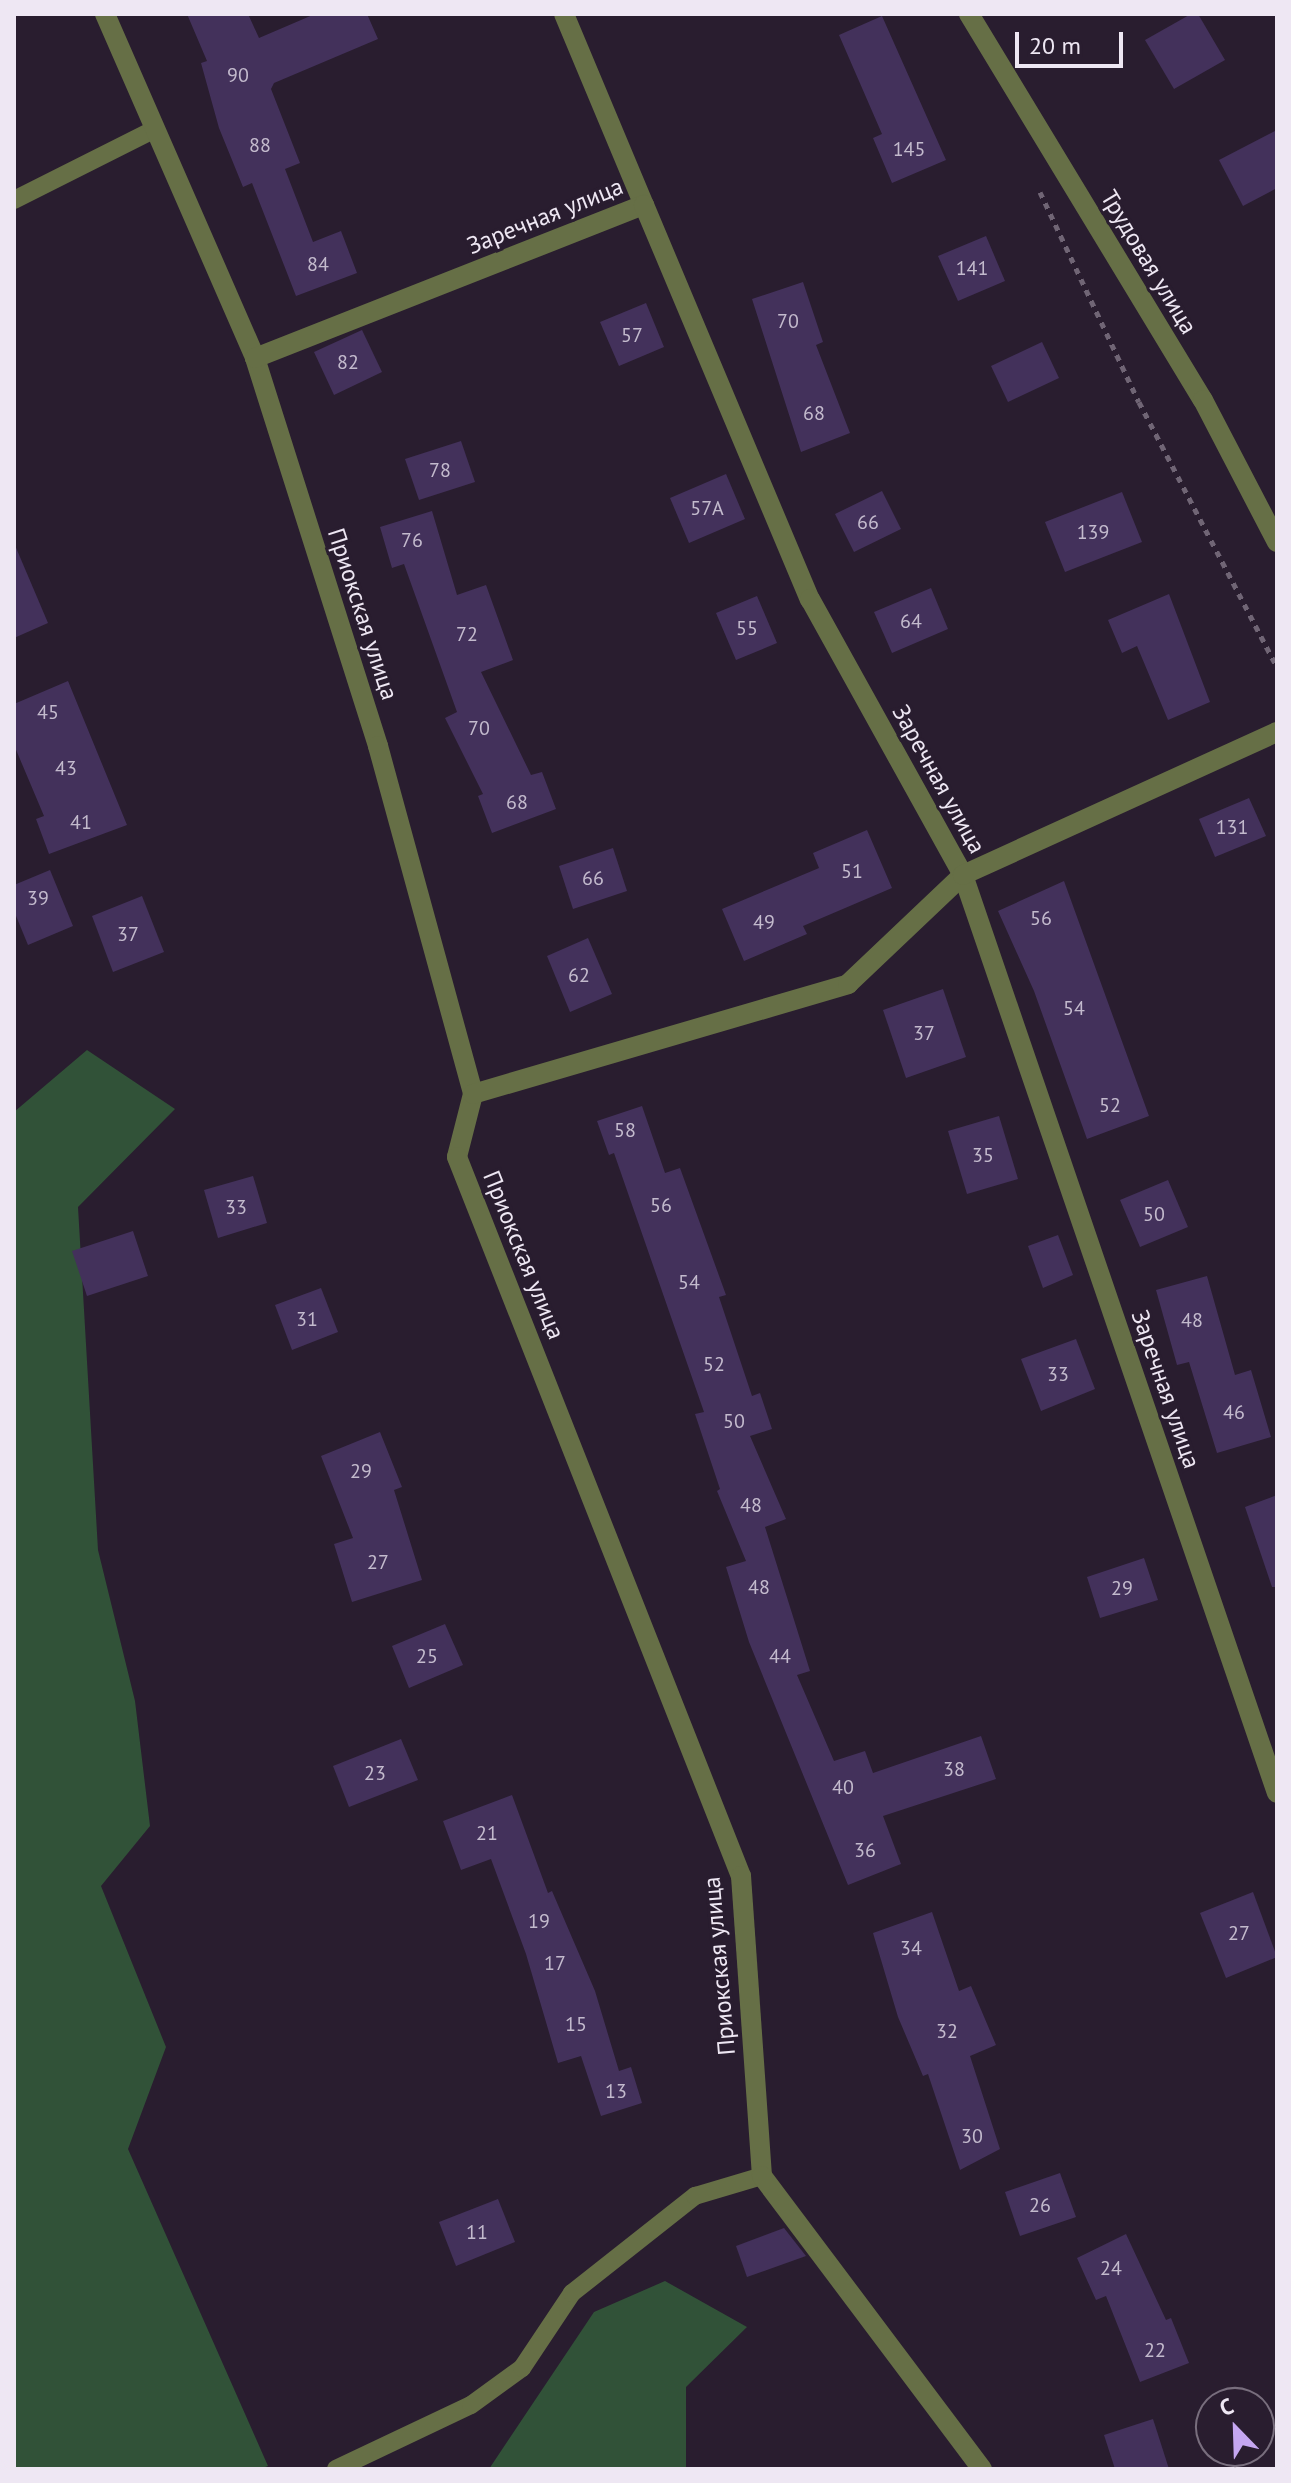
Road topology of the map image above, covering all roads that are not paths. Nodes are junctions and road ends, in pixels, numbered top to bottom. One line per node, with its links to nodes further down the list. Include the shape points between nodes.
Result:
1 (105, 14): 4 (street, Приокская улица)
2 (564, 14): 6 (street)
3 (969, 14): 8 (street, Трудовая улица, via 1203,400)
4 (155, 129): 5 (lane); 7 (street, Приокская улица)
5 (14, 200)
6 (644, 205): 7 (street, Заречная улица); 10 (street, Заречная улица, via 810,599)
7 (255, 358): 11 (street, Приокская улица, via 378,746)
8 (1277, 542)
9 (1277, 732): 10 (street)
10 (963, 875): 11 (street, via 848,984); 12 (street, Заречная улица)
11 (473, 1094): 13 (street, Приокская улица, via 457,1157 741,1876)
12 (1277, 1793)
13 (762, 2176): 14 (lane, via 695,2196 572,2293 522,2368 471,2405); 15 (street)
14 (336, 2469)
15 (982, 2469)

